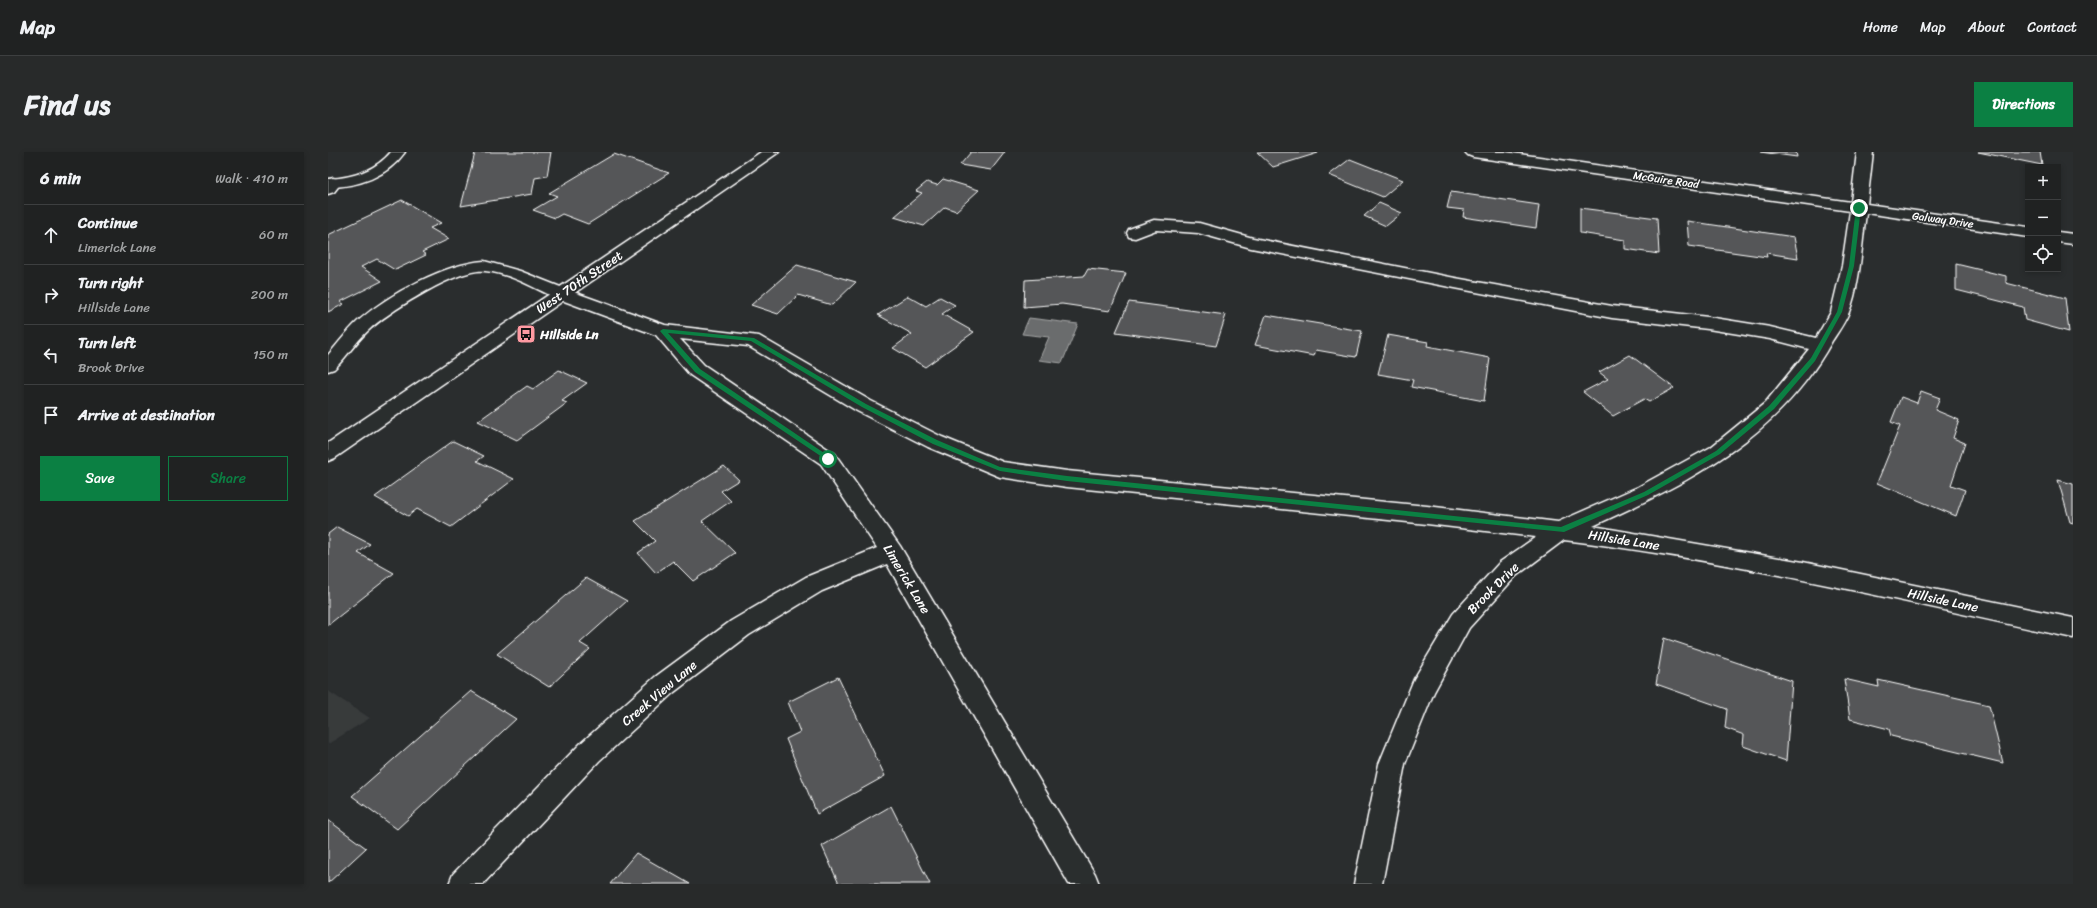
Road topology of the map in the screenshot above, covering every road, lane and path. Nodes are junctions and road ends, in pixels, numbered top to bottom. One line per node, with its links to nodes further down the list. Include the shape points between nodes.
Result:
1 (398, 152): 5 (lane, via 386,165 374,172 361,178)
2 (771, 152): 11 (street, West 70th Street)
3 (1473, 152): 6 (street, McGuire Road)
4 (1865, 152): 6 (street, Brook Drive)
5 (330, 185)
6 (1859, 208): 7 (street, Galway Drive); 13 (street, Brook Drive, via 1851,266 1840,312)
7 (2025, 232)
8 (1135, 233): 13 (street, via 1154,225 1199,228 1251,243 1455,283 1612,312 1770,333)
9 (2061, 237): 10 (street)
10 (2073, 239)
11 (562, 294): 12 (street, Hillside Lane); 14 (lane, via 499,270 483,266 467,267 380,312 364,325); 15 (street, West 70th Street)
12 (663, 331): 16 (street, Hillside Lane, via 752,340 864,406 935,442 1000,469 1067,479); 17 (street, Limerick Lane, via 698,370 828,459)
13 (1822, 346): 16 (street, Brook Drive, via 1772,408 1718,452 1646,493)
14 (328, 365)
15 (328, 453)
16 (1562, 530): 18 (street, Hillside Lane, via 1803,571); 21 (street, Brook Drive, via 1508,569 1461,621 1423,687 1392,764)
17 (892, 552): 19 (street, Creek View Lane, via 814,584 740,628 664,685 590,752); 20 (street, Limerick Lane)
18 (2073, 628)
19 (463, 884)
20 (1085, 884)
21 (1368, 884)

